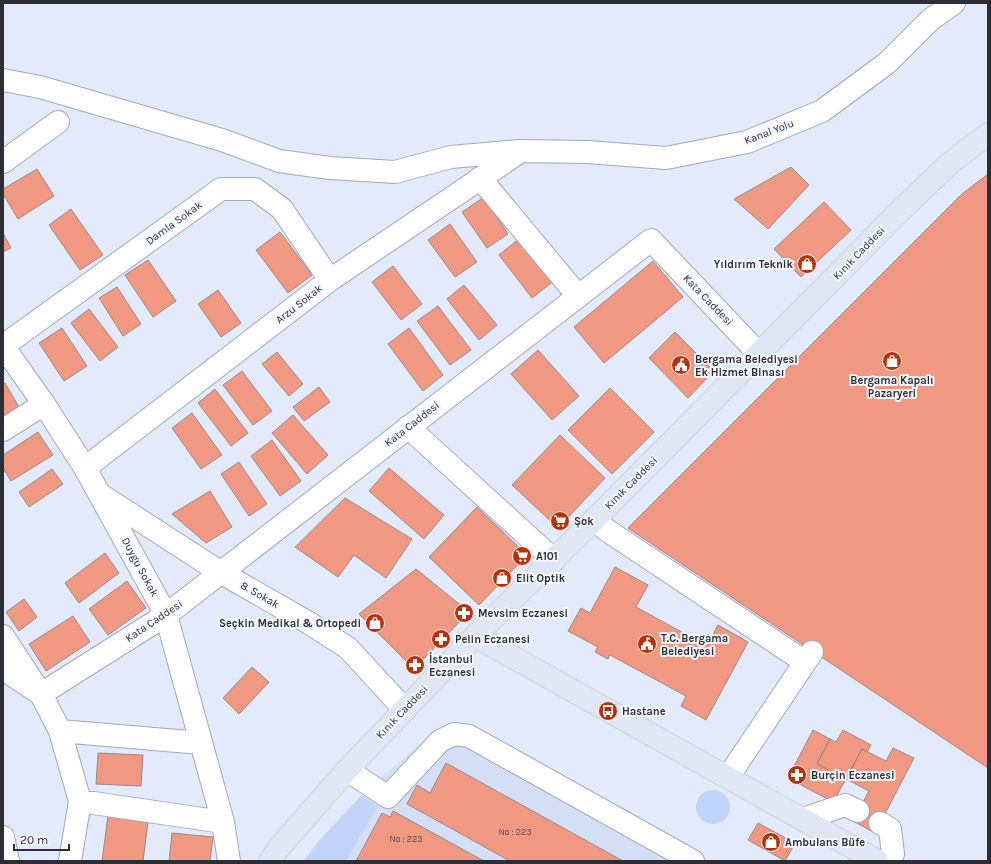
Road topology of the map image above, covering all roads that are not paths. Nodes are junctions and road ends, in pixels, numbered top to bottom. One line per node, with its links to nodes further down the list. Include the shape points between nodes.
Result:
1 (954, 3): 5 (street, Kanal Yolu, via 930,20 887,63 822,111 747,142 666,158 587,152)
2 (3, 80): 5 (street, Kanal Yolu, via 40,87 222,140 279,161 330,168 396,172 451,157)
3 (58, 122): 6 (street)
4 (988, 134): 11 (main road, Kınık Caddesi, via 950,163 902,209)
5 (520, 151): 7 (street, Arzu Sokak)
6 (3, 162)
7 (480, 178): 8 (street, Arzu Sokak); 9 (street)
8 (330, 280): 10 (street, Damla Sokak, via 282,209 255,189 221,189); 15 (street, Arzu Sokak)
9 (578, 296): 11 (street, Kata Caddesi, via 651,240); 13 (street, Kata Caddesi)
10 (3, 346): 12 (street, Duygu Sokak)
11 (759, 354): 17 (main road, Kınık Caddesi)
12 (44, 404): 14 (street); 15 (street, Duygu Sokak)
13 (408, 427): 18 (street); 19 (street, Kata Caddesi)
14 (3, 430)
15 (85, 468): 16 (street, Duygu Sokak)
16 (102, 496): 19 (street, 8. Sokak); 20 (street, Duygu Sokak)
17 (594, 520): 18 (main road, Kınık Caddesi); 29 (street, via 809,657)
18 (554, 560): 22 (main road, Kınık Caddesi)
19 (220, 572): 20 (street, Kata Caddesi); 25 (street, 8. Sokak, via 348,648)
20 (166, 615): 24 (street, Kata Caddesi); 27 (street, Duygu Sokak)
21 (3, 636): 24 (street)
22 (475, 636): 25 (main road, Kınık Caddesi); 29 (main road)
23 (3, 669): 24 (street)
24 (41, 694): 26 (street)
25 (405, 710): 28 (main road, Kınık Caddesi)
26 (60, 731): 27 (street); 30 (street)
27 (201, 743): 33 (street, Duygu Sokak)
28 (347, 770): 40 (main road, Kınık Caddesi); 41 (street, via 388,797 440,740 454,734 469,736)
29 (728, 777): 32 (main road)
30 (80, 801): 33 (street); 38 (street)
31 (858, 812): 32 (street, via 845,805)
32 (803, 819): 36 (main road)
33 (223, 822): 39 (street, Duygu Sokak)
34 (880, 823): 36 (street, via 890,829 893,854)
35 (3, 837): 37 (street)
36 (877, 860)
37 (8, 861)
38 (70, 861)
39 (229, 861)
40 (270, 861)
41 (693, 861)

